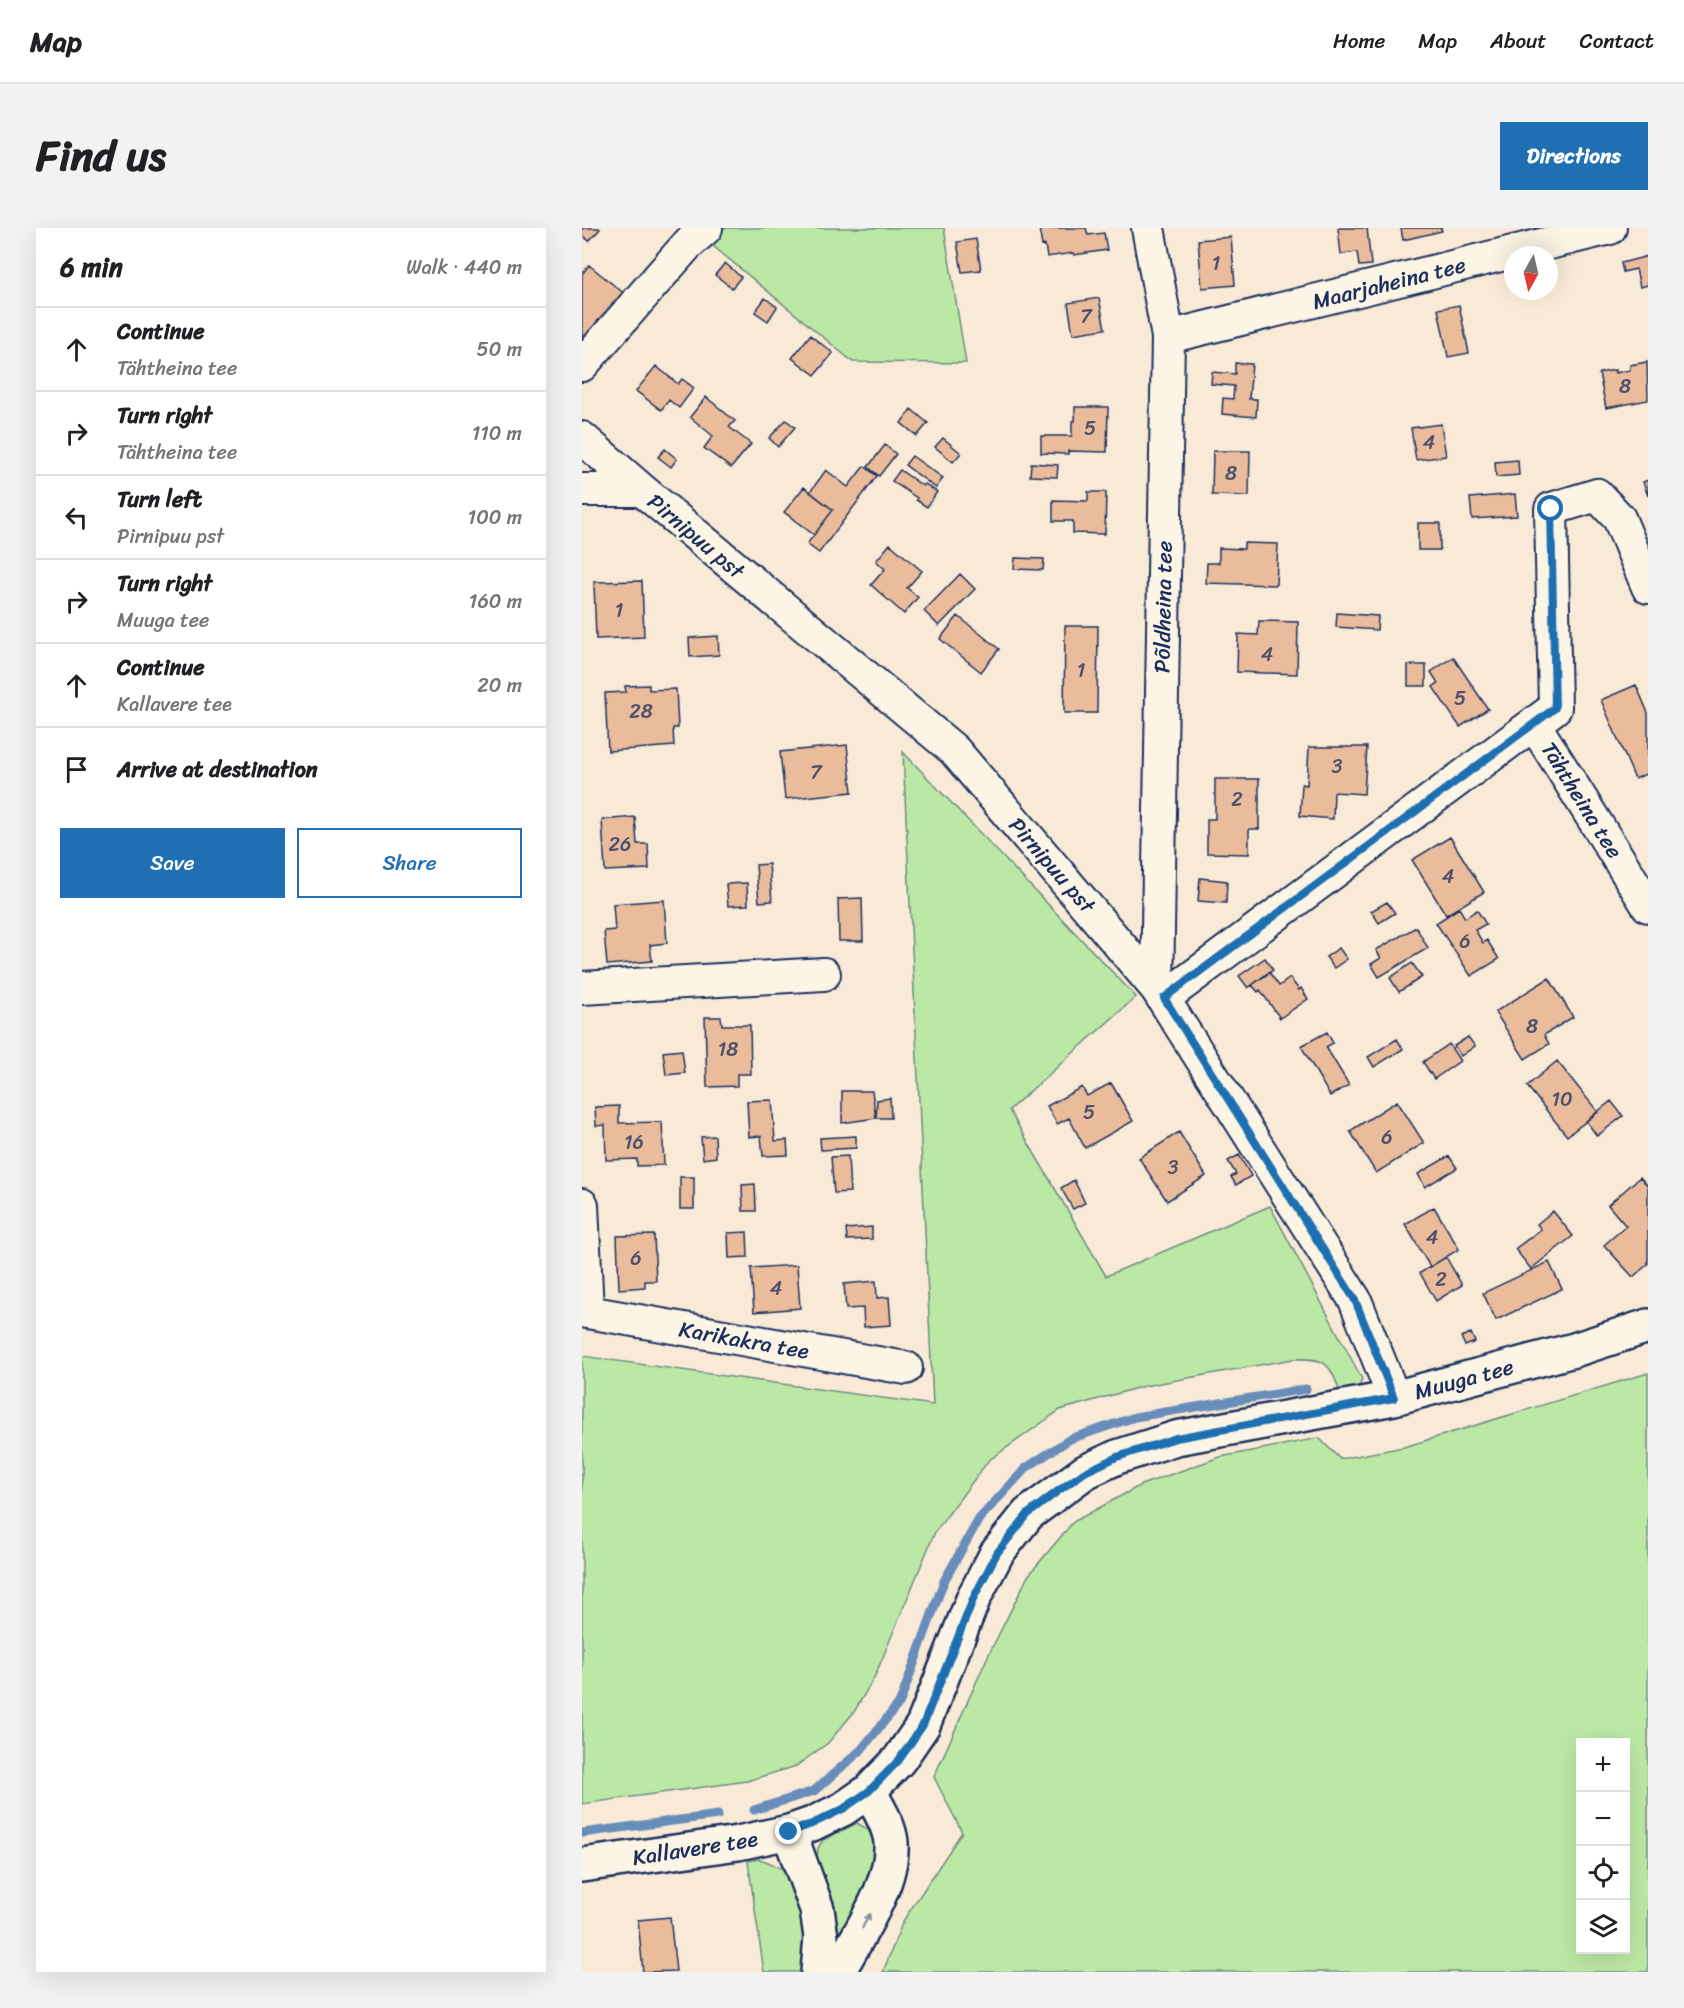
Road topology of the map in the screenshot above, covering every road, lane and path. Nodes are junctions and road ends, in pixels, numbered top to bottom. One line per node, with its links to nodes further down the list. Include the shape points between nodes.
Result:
1 (706, 228): 5 (street)
2 (1148, 228): 4 (street, Põldheina tee)
3 (1610, 228): 4 (street, Maarjaheina tee)
4 (1168, 337): 14 (street, Põldheina tee)
5 (582, 365)
6 (582, 438): 8 (street, Pirnipuu pst)
7 (582, 490): 8 (street)
8 (642, 490): 14 (street, Pirnipuu pst, via 954,750)
9 (1648, 587): 10 (street, Tähtheina tee, via 1619,518 1597,495 1551,509 1555,708)
10 (1534, 724): 11 (street, Tähtheina tee); 14 (street, Tähtheina tee)
11 (1648, 906)
12 (824, 974): 13 (street)
13 (582, 988)
14 (1161, 993): 19 (street, Pirnipuu pst, via 1355,1300)
15 (582, 1205): 16 (street)
16 (584, 1311): 18 (street, Karikakra tee)
17 (1648, 1326): 19 (main road, Muuga tee)
18 (906, 1368)
19 (1394, 1398): 20 (main road, Muuga tee, via 1176,1438 1117,1457 1058,1491 1028,1514 997,1553 974,1597 923,1725 899,1760)
20 (869, 1791): 21 (main road, Kallavere tee, via 843,1809); 24 (main road, one-way to 20, via 882,1891 890,1864 891,1840)
21 (789, 1832): 22 (main road, Kallavere tee); 23 (main road, via 817,1910 821,1937)
22 (582, 1865)
23 (818, 1972)
24 (838, 1972)

